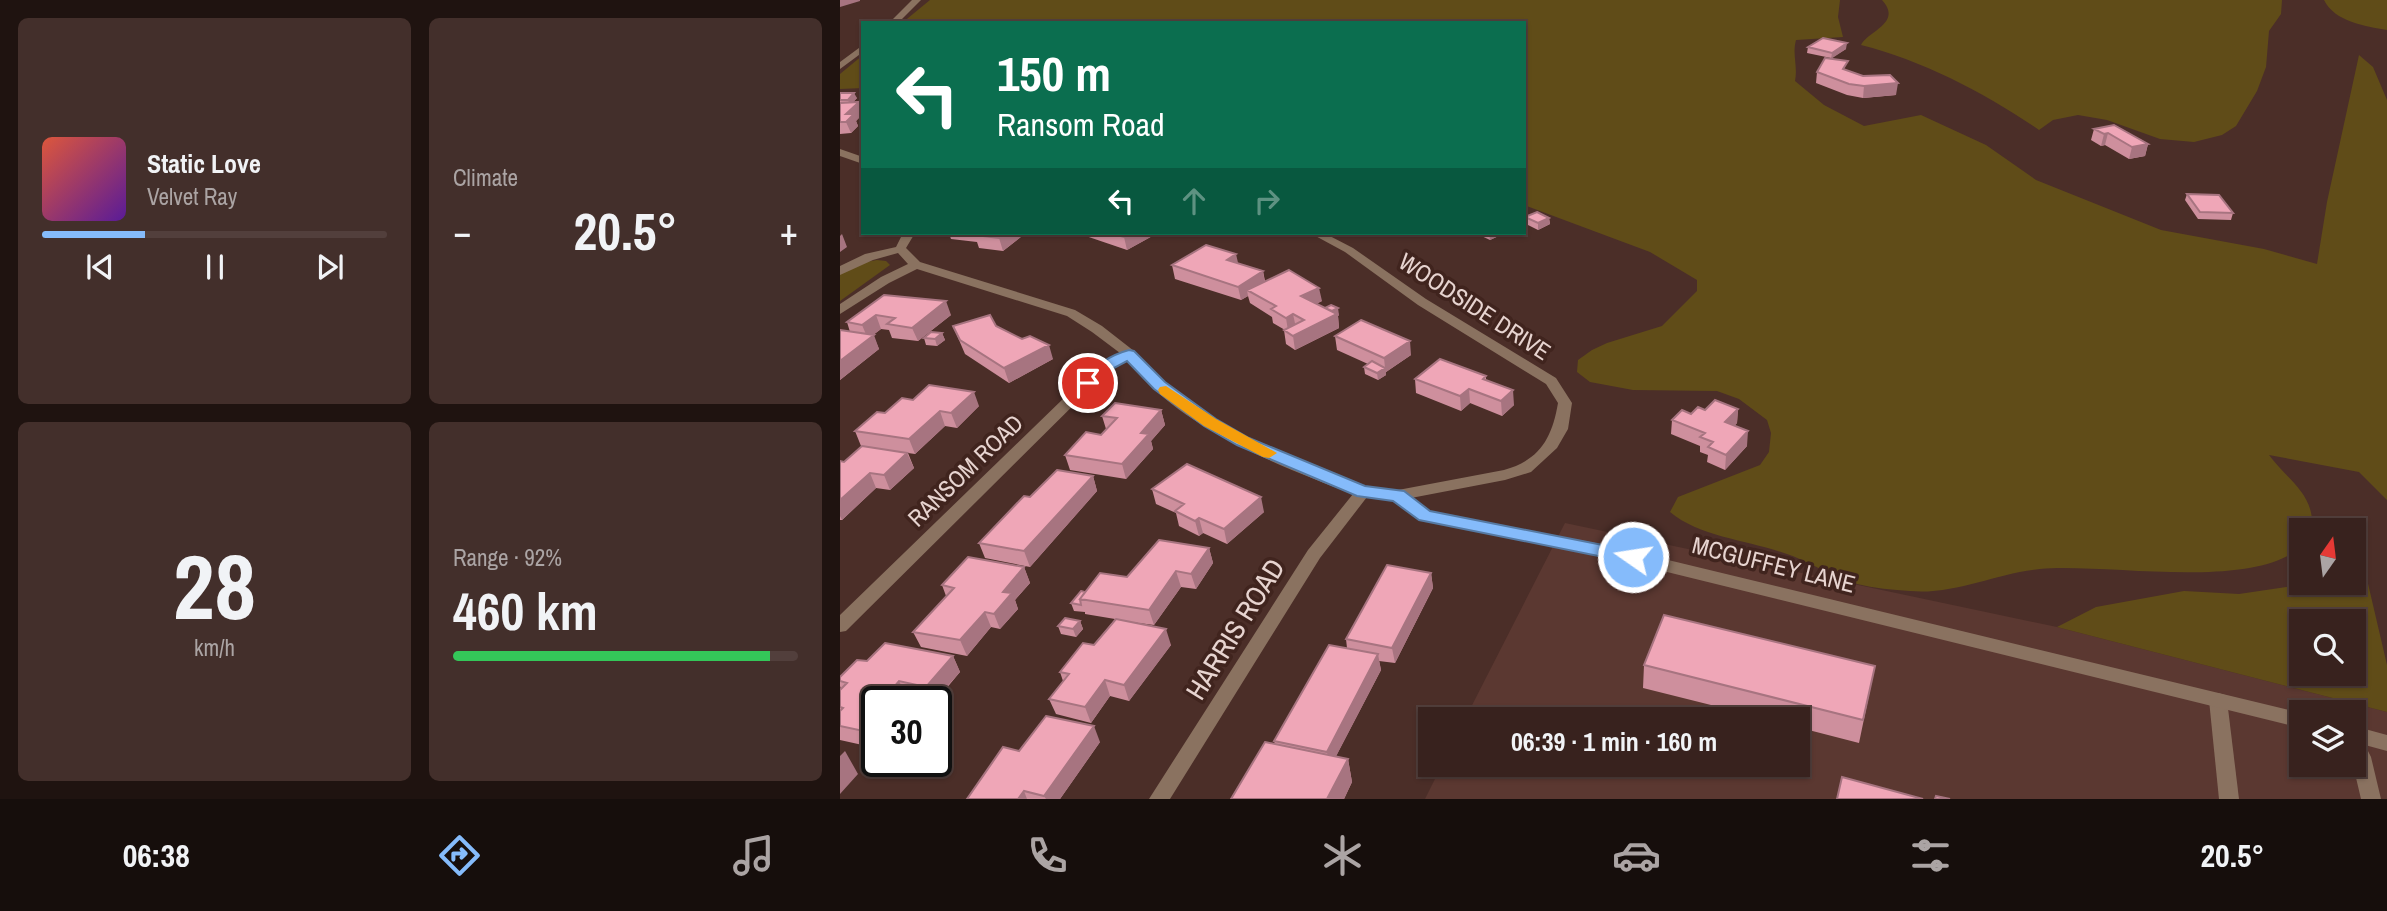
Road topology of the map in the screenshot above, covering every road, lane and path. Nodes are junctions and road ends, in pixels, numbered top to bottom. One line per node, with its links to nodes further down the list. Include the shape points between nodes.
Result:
1 (917, 0): 2 (street)
2 (894, 21)
3 (861, 50): 4 (street)
4 (841, 65)
5 (840, 152): 6 (street)
6 (861, 160)
7 (908, 235): 9 (street)
8 (1320, 235): 15 (street, WOODSIDE DRIVE, via 1551,381 1566,403 1561,429 1526,469)
9 (900, 249): 10 (street); 11 (street, via 861,259)
10 (916, 265): 12 (street); 13 (street, via 1071,313)
11 (840, 271)
12 (840, 310)
13 (1129, 354): 14 (street, via 1159,386 1210,423 1301,468); 16 (street, RANSOM ROAD, via 1104,367)
14 (1363, 492): 15 (street); 22 (street, HARRIS ROAD, via 1314,554)
15 (1398, 495): 17 (street, MCGUFFEY LANE, via 1425,516 1606,551)
16 (840, 626)
17 (2218, 700): 18 (street, MCGUFFEY LANE); 23 (street)
18 (2289, 718)
19 (2366, 737): 20 (street)
20 (2387, 743)
21 (2366, 777): 24 (street)
22 (1159, 799)
23 (2228, 799)
24 (2371, 799)

